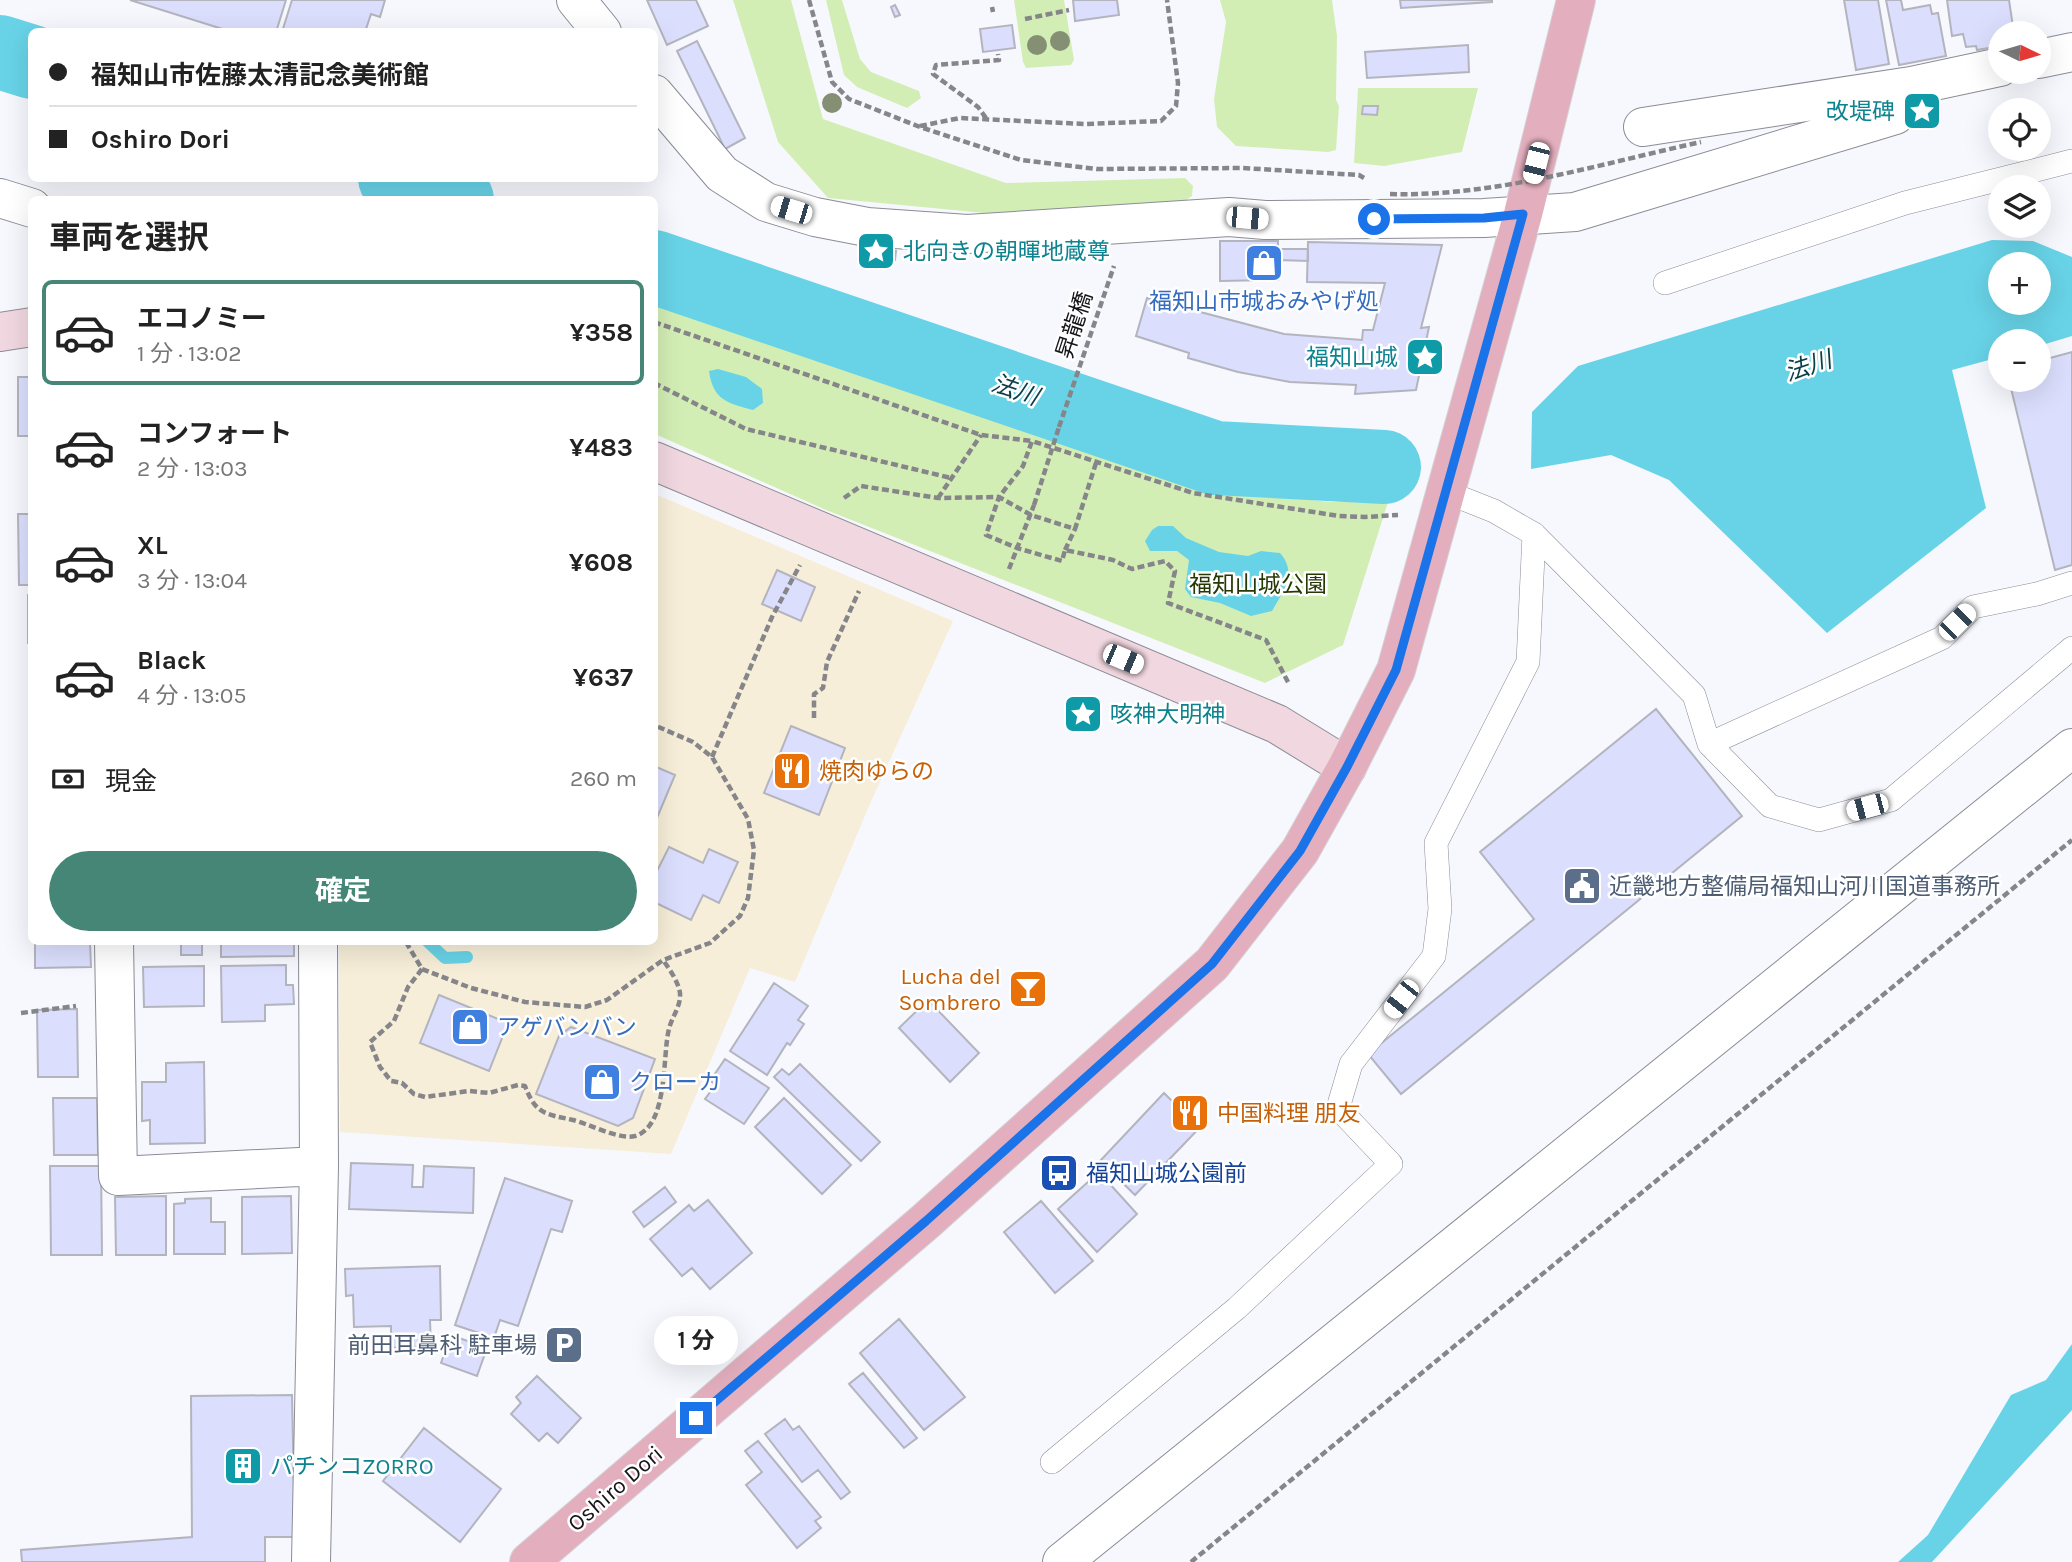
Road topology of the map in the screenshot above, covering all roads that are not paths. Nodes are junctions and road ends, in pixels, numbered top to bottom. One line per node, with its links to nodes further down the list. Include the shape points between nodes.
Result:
1 (576, 0): 3 (street)
2 (1576, 0): 13 (main road, Oshiro Dori)
3 (599, 28)
4 (2072, 52): 5 (street)
5 (2051, 56)
6 (1988, 70): 7 (street)
7 (1911, 86): 9 (street); 13 (street, via 1895,115 1575,212)
8 (658, 99): 13 (street, via 722,174 766,202 867,228 967,234 1228,217 1484,218)
9 (1643, 127)
10 (2072, 161): 14 (lane, via 1905,203)
11 (0, 198): 12 (street)
12 (28, 207)
13 (1523, 214): 18 (main road, Oshiro Dori)
14 (1665, 283)
15 (28, 328): 16 (street)
16 (0, 332)
17 (658, 463): 24 (street, via 1277,724)
18 (1446, 492): 19 (lane, via 1494,511); 24 (main road, Oshiro Dori, via 1396,670)
19 (1534, 534): 22 (lane, via 1694,695); 28 (lane, via 1528,662 1436,843 1440,909 1434,956 1351,1064 1338,1108 1391,1164 1237,1308)
20 (2072, 583): 22 (lane, via 1973,607 1942,638)
21 (2072, 648): 22 (lane, via 1891,800 1819,820 1770,806)
22 (1709, 744)
23 (2072, 748): 31 (street)
24 (1347, 767): 30 (main road, Oshiro Dori, via 1300,851 1212,964 926,1221)
25 (114, 945): 27 (street, via 118,1176)
26 (318, 945): 27 (street)
27 (319, 1166): 29 (street)
28 (1052, 1462)
29 (311, 1562)
30 (529, 1562)
31 (1062, 1562)

